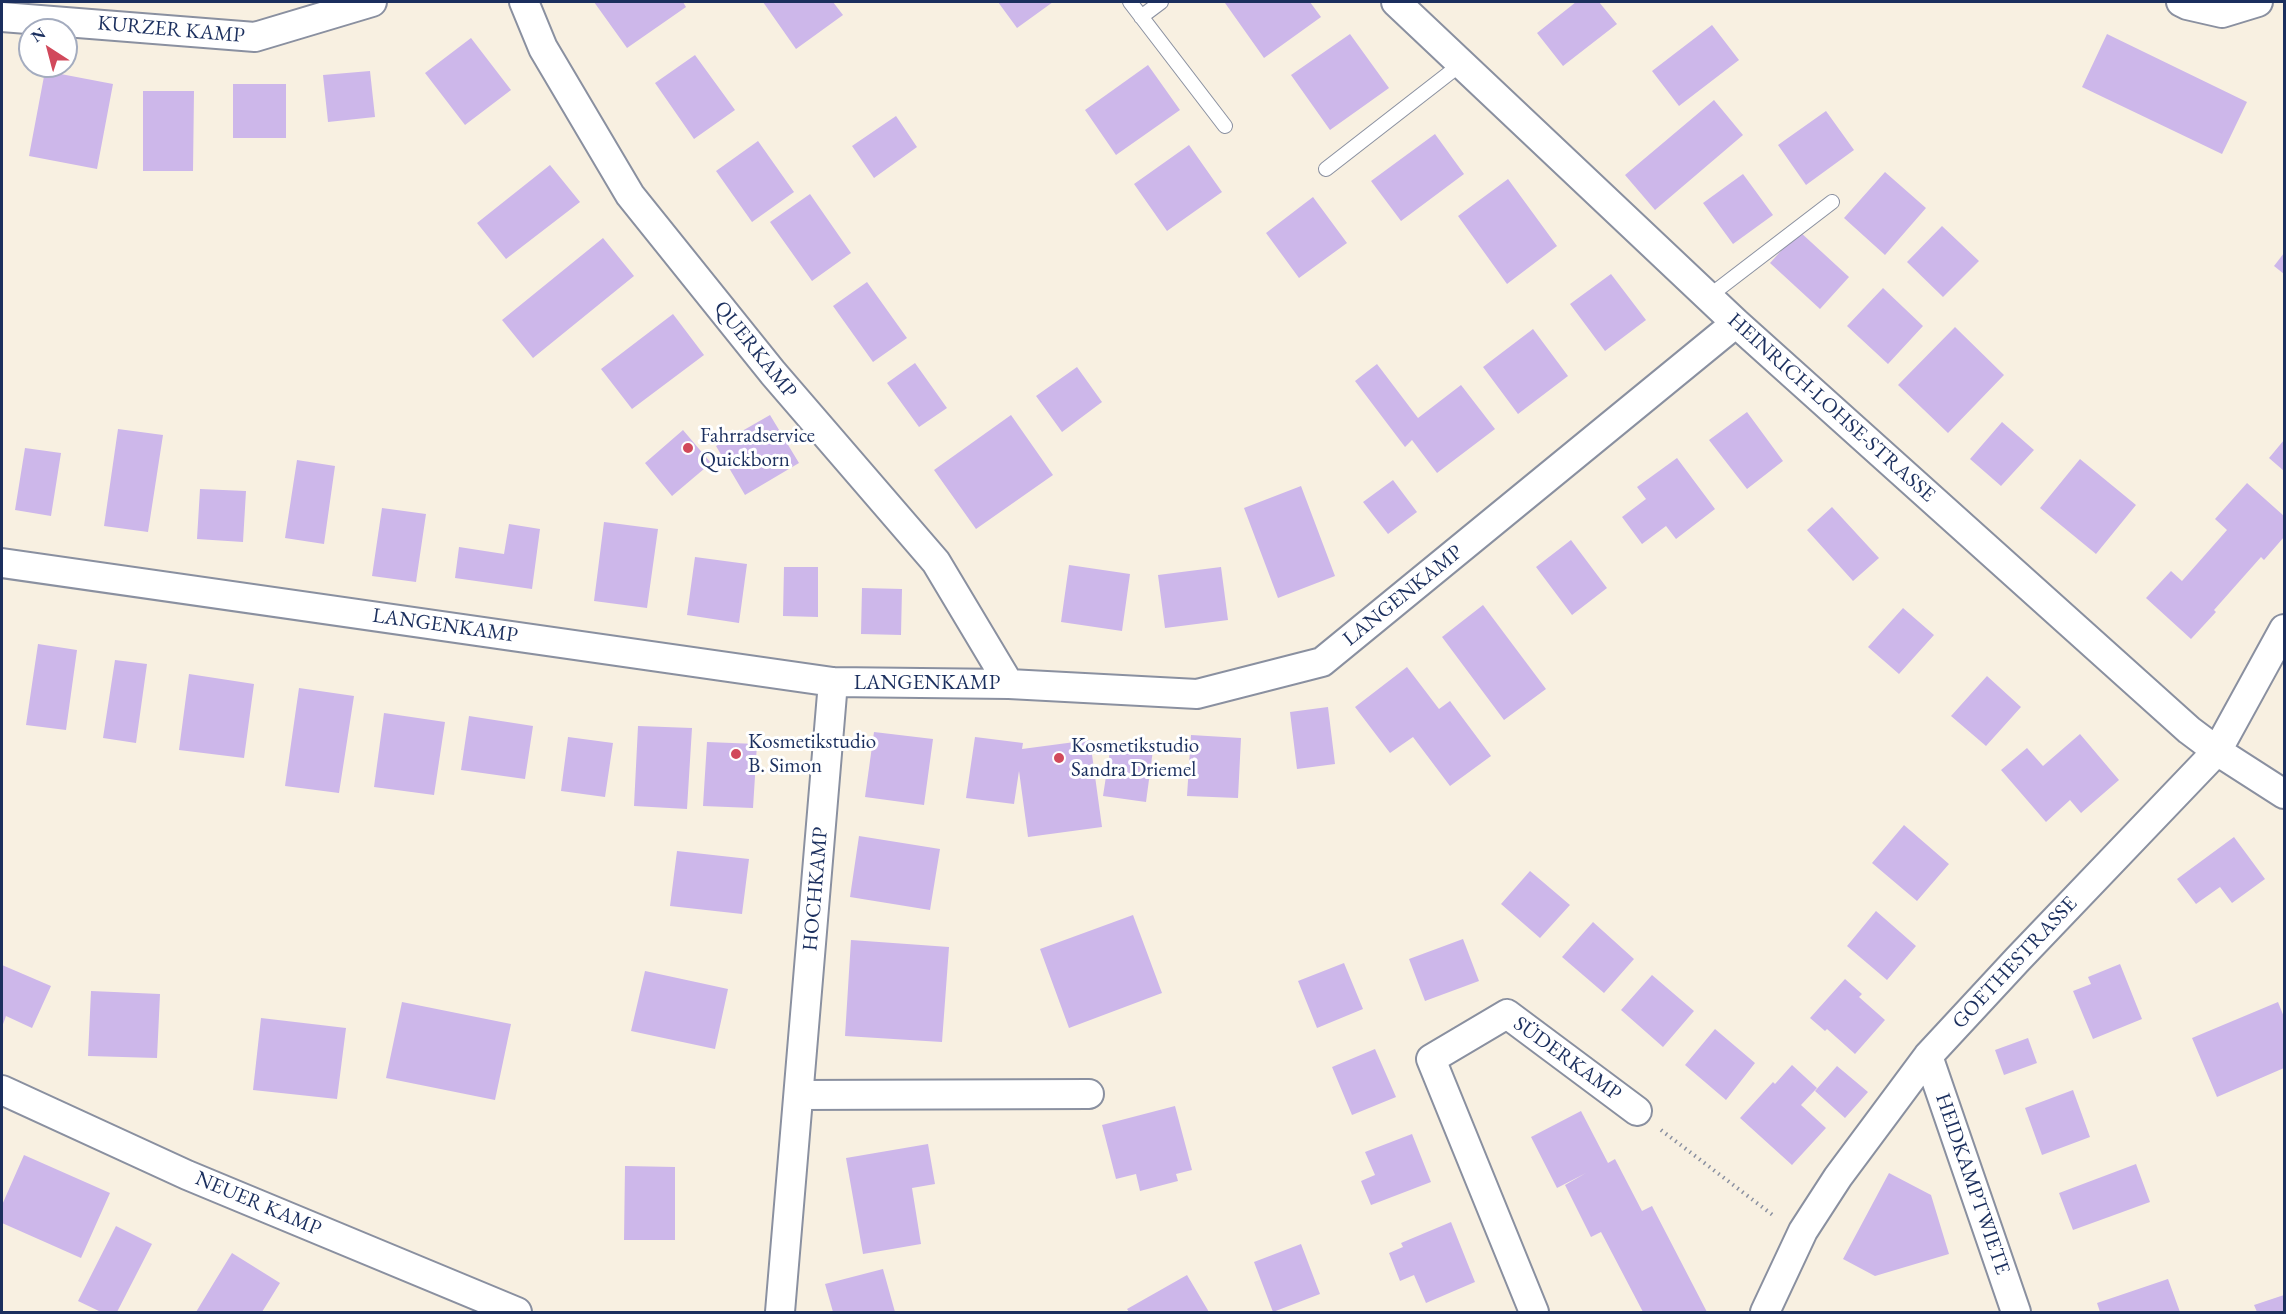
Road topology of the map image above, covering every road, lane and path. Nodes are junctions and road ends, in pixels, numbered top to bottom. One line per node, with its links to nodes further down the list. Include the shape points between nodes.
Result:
1 (372, 2): 8 (street, KURZER KAMP, via 255,37)
2 (524, 2): 19 (street, QUERKAMP, via 543,48 630,195 773,373 936,562)
3 (1130, 2): 9 (lane)
4 (1161, 2): 9 (lane)
5 (1396, 2): 10 (street, HEINRICH-LOHSE-STRASSE)
6 (2181, 2): 7 (street, via 2222,13)
7 (2258, 2)
8 (2, 17)
9 (1141, 17): 11 (lane)
10 (1461, 64): 12 (lane); 14 (street, HEINRICH-LOHSE-STRASSE)
11 (1225, 126)
12 (1326, 169)
13 (1832, 202): 14 (lane)
14 (1708, 297): 15 (street, HEINRICH-LOHSE-STRASSE)
15 (1736, 323): 19 (street, LANGENKAMP, via 1322,662 1197,694); 20 (street, HEINRICH-LOHSE-STRASSE)
16 (2, 562): 18 (street, LANGENKAMP)
17 (2284, 629): 20 (street, GOETHESTRASSE)
18 (833, 682): 19 (street, LANGENKAMP); 25 (street, HOCHKAMP)
19 (1009, 684)
20 (2217, 751): 21 (street, HEINRICH-LOHSE-STRASSE); 22 (street, GOETHESTRASSE)
21 (2284, 794)
22 (1928, 1056): 27 (street, GOETHESTRASSE); 32 (street, HEIDKAMPTWIETE)
23 (2, 1090): 28 (street, NEUER KAMP, via 188,1175)
24 (1089, 1094): 25 (street)
25 (799, 1095): 29 (street, HOCHKAMP)
26 (1637, 1111): 27 (path, SÜDERKAMP, via 1767,1212); 30 (street, SÜDERKAMP, via 1507,1014 1431,1059)
27 (1803, 1231): 31 (street, GOETHESTRASSE)
28 (517, 1312)
29 (780, 1312)
30 (1534, 1312)
31 (1766, 1312)
32 (2016, 1312)

